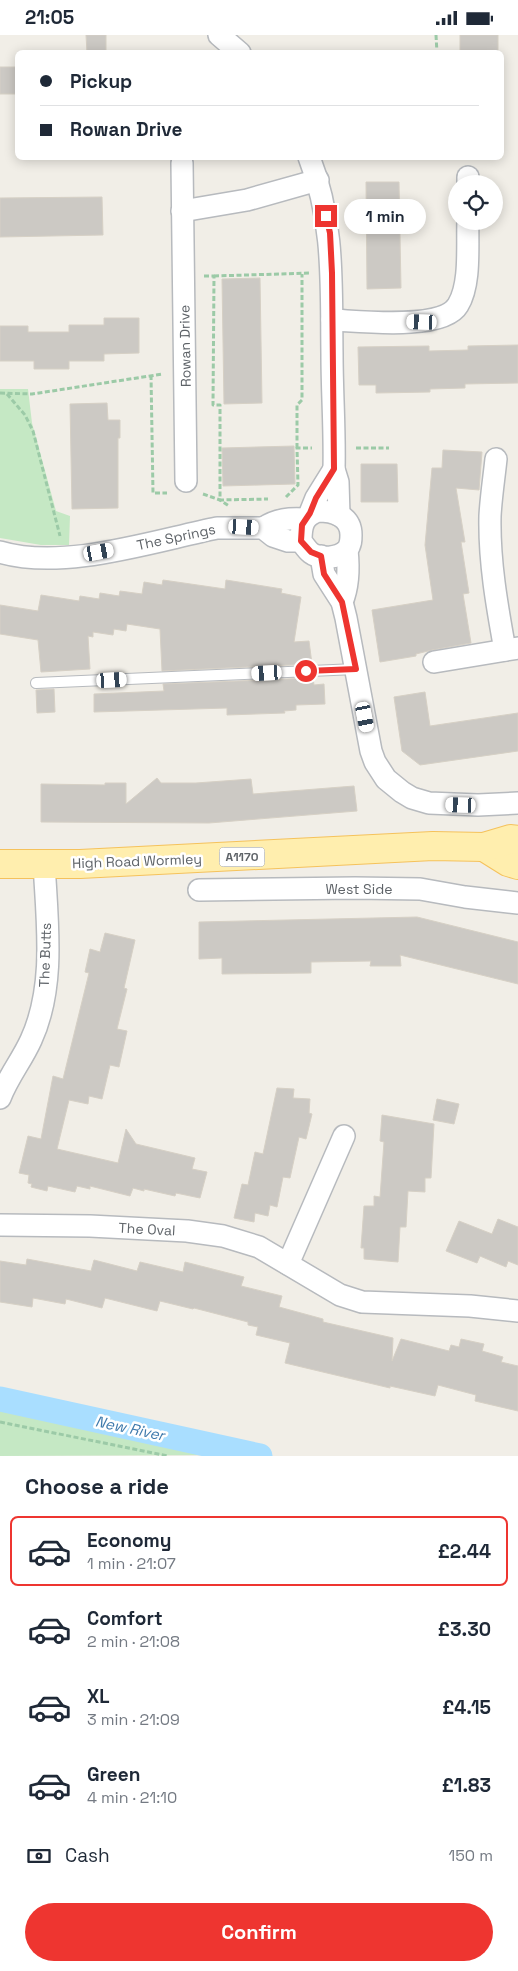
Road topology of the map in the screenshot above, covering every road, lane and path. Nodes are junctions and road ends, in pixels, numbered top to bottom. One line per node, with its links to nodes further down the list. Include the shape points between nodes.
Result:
1 (436, 35): 4 (path)
2 (222, 36): 3 (street)
3 (237, 50)
4 (437, 50)
5 (310, 160): 7 (street)
6 (182, 163): 8 (street, Rowan Drive)
7 (318, 180): 8 (street, via 247,200); 10 (street, via 330,233)
8 (182, 211): 12 (street, Rowan Drive)
9 (468, 230): 14 (street, via 463,293 458,307 443,317 422,322)
10 (332, 273): 11 (path); 14 (street)
11 (302, 274): 13 (path); 18 (path, via 302,399 297,405)
12 (183, 275): 13 (path); 15 (street, Rowan Drive)
13 (214, 276): 24 (path, via 213,405 220,405 220,500)
14 (332, 320): 19 (street)
15 (186, 372): 17 (path, via 32,394); 23 (street, Rowan Drive)
16 (0, 393): 17 (path)
17 (7, 393): 33 (path, via 33,431)
18 (297, 448): 19 (path); 25 (path, via 298,485)
19 (334, 448): 20 (path); 22 (street)
20 (389, 448)
21 (496, 459): 35 (street, via 491,549 498,608)
22 (334, 469): 26 (street, via 338,482); 27 (street)
23 (186, 481)
24 (274, 499)
25 (284, 499)
26 (339, 515): 27 (street, via 324,511); 30 (street, via 350,527 351,544)
27 (308, 516): 28 (street, The Springs, via 272,522); 29 (street, via 302,525)
28 (263, 528): 29 (street, The Springs, via 273,536); 33 (street, The Springs, via 217,528)
29 (301, 541): 32 (street, via 311,552)
30 (347, 550): 32 (street, via 332,557); 34 (street, via 347,589)
31 (0, 551): 33 (street, The Springs)
32 (321, 556): 34 (street, via 324,574)
33 (66, 558)
34 (342, 602): 37 (street)
35 (512, 649): 36 (street)
36 (434, 662)
37 (356, 669): 38 (lane); 39 (street, via 371,751 381,773 394,787 412,798 429,803)
38 (36, 683)
39 (518, 803)
40 (518, 840): 41 (main road, A1170)
41 (484, 847): 42 (main road, High Road Wormley / A1170, via 433,845 80,864); 44 (main road, A1170)
42 (44, 863): 43 (main road, High Road Wormley / A1170); 47 (street, The Butts, via 48,968 44,991 31,1040)
43 (0, 864)
44 (518, 865)
45 (199, 890): 46 (street, West Side, via 420,889)
46 (518, 903)
47 (0, 1098)
48 (344, 1136): 50 (street)
49 (0, 1225): 50 (street, The Oval, via 187,1231 222,1236 259,1247)
50 (288, 1264): 51 (street, The Oval, via 340,1295 362,1302)
51 (518, 1311)
52 (0, 1422): 53 (path)
53 (168, 1456)

